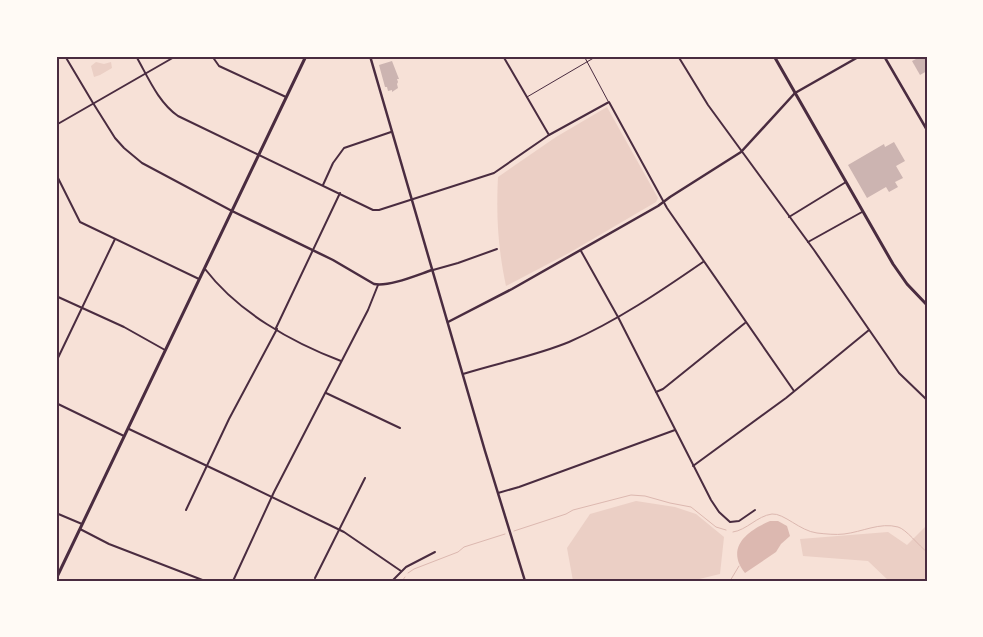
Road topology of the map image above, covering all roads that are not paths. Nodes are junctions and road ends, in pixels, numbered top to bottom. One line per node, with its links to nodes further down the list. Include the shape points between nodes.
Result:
1 (65, 56): 20 (street)
2 (136, 56): 15 (street)
3 (176, 56): 15 (street)
4 (212, 56): 17 (street, via 219,66)
5 (306, 56): 17 (main road)
6 (370, 56): 23 (street)
7 (504, 56): 18 (street)
8 (584, 56): 14 (lane)
9 (597, 56): 14 (lane)
10 (678, 56): 25 (street)
11 (774, 56): 16 (main road)
12 (860, 56): 16 (street)
13 (884, 56): 22 (street)
14 (587, 62): 18 (lane); 19 (lane)
15 (146, 73): 20 (street); 26 (street, via 168,109)
16 (796, 93): 25 (street); 28 (main road)
17 (286, 97): 26 (main road)
18 (527, 97): 24 (street)
19 (609, 102): 24 (street); 32 (street)
20 (93, 103): 21 (street); 34 (street, via 115,138 142,163)
21 (56, 125)
22 (927, 130)
23 (392, 131): 29 (street, via 344,148); 31 (street)
24 (549, 135): 31 (street, via 494,173)
25 (741, 152): 32 (street); 35 (street)
26 (259, 155): 29 (street); 34 (main road)
27 (56, 174): 36 (street, via 80,222)
28 (846, 182): 33 (main road); 35 (street)
29 (323, 185): 30 (street)
30 (340, 193): 31 (street, via 374,210); 39 (street)
31 (412, 200): 43 (street)
32 (664, 202): 40 (street); 41 (street)
33 (863, 211): 37 (street); 47 (main road, via 892,264)
34 (232, 212): 39 (street); 42 (main road)
35 (789, 217): 37 (street)
36 (115, 239): 44 (street); 48 (street)
37 (808, 242): 53 (street)
38 (497, 249): 43 (street)
39 (314, 250): 45 (street); 52 (street)
40 (581, 251): 49 (street); 50 (street)
41 (704, 261): 49 (street); 51 (street)
42 (205, 269): 44 (main road); 52 (street, via 229,296)
43 (432, 270): 45 (street); 50 (street)
44 (200, 279): 54 (main road)
45 (378, 285): 55 (street)
46 (56, 296): 48 (street)
47 (927, 305)
48 (82, 308): 54 (street); 56 (street)
49 (618, 317): 57 (street, via 550,349); 59 (street)
50 (447, 322): 57 (street)
51 (745, 323): 58 (street); 59 (street)
52 (277, 329): 55 (street); 67 (street)
53 (869, 330): 58 (street); 61 (street, via 899,373)
54 (165, 350): 64 (main road)
55 (341, 361): 60 (street)
56 (56, 362)
57 (463, 374): 70 (street)
58 (794, 391): 68 (street)
59 (656, 392): 65 (street)
60 (326, 393): 63 (street); 71 (street)
61 (927, 400)
62 (56, 403): 66 (street)
63 (400, 428)
64 (128, 429): 66 (main road); 67 (street)
65 (675, 430): 68 (street); 70 (street)
66 (124, 436): 75 (main road)
67 (208, 466): 71 (street); 72 (street)
68 (693, 466): 73 (street, via 711,500 730,522)
69 (365, 478): 77 (street)
70 (498, 493): 85 (street)
71 (273, 497): 77 (street); 83 (street)
72 (186, 510)
73 (755, 510)
74 (56, 513): 75 (street)
75 (82, 524): 76 (main road)
76 (80, 529): 81 (main road); 82 (street, via 109,544)
77 (340, 530): 79 (street); 80 (street)
78 (435, 552): 79 (street)
79 (401, 571): 84 (street)
80 (315, 578)
81 (56, 579)
82 (204, 581)
83 (233, 581)
84 (392, 581)
85 (524, 581)

